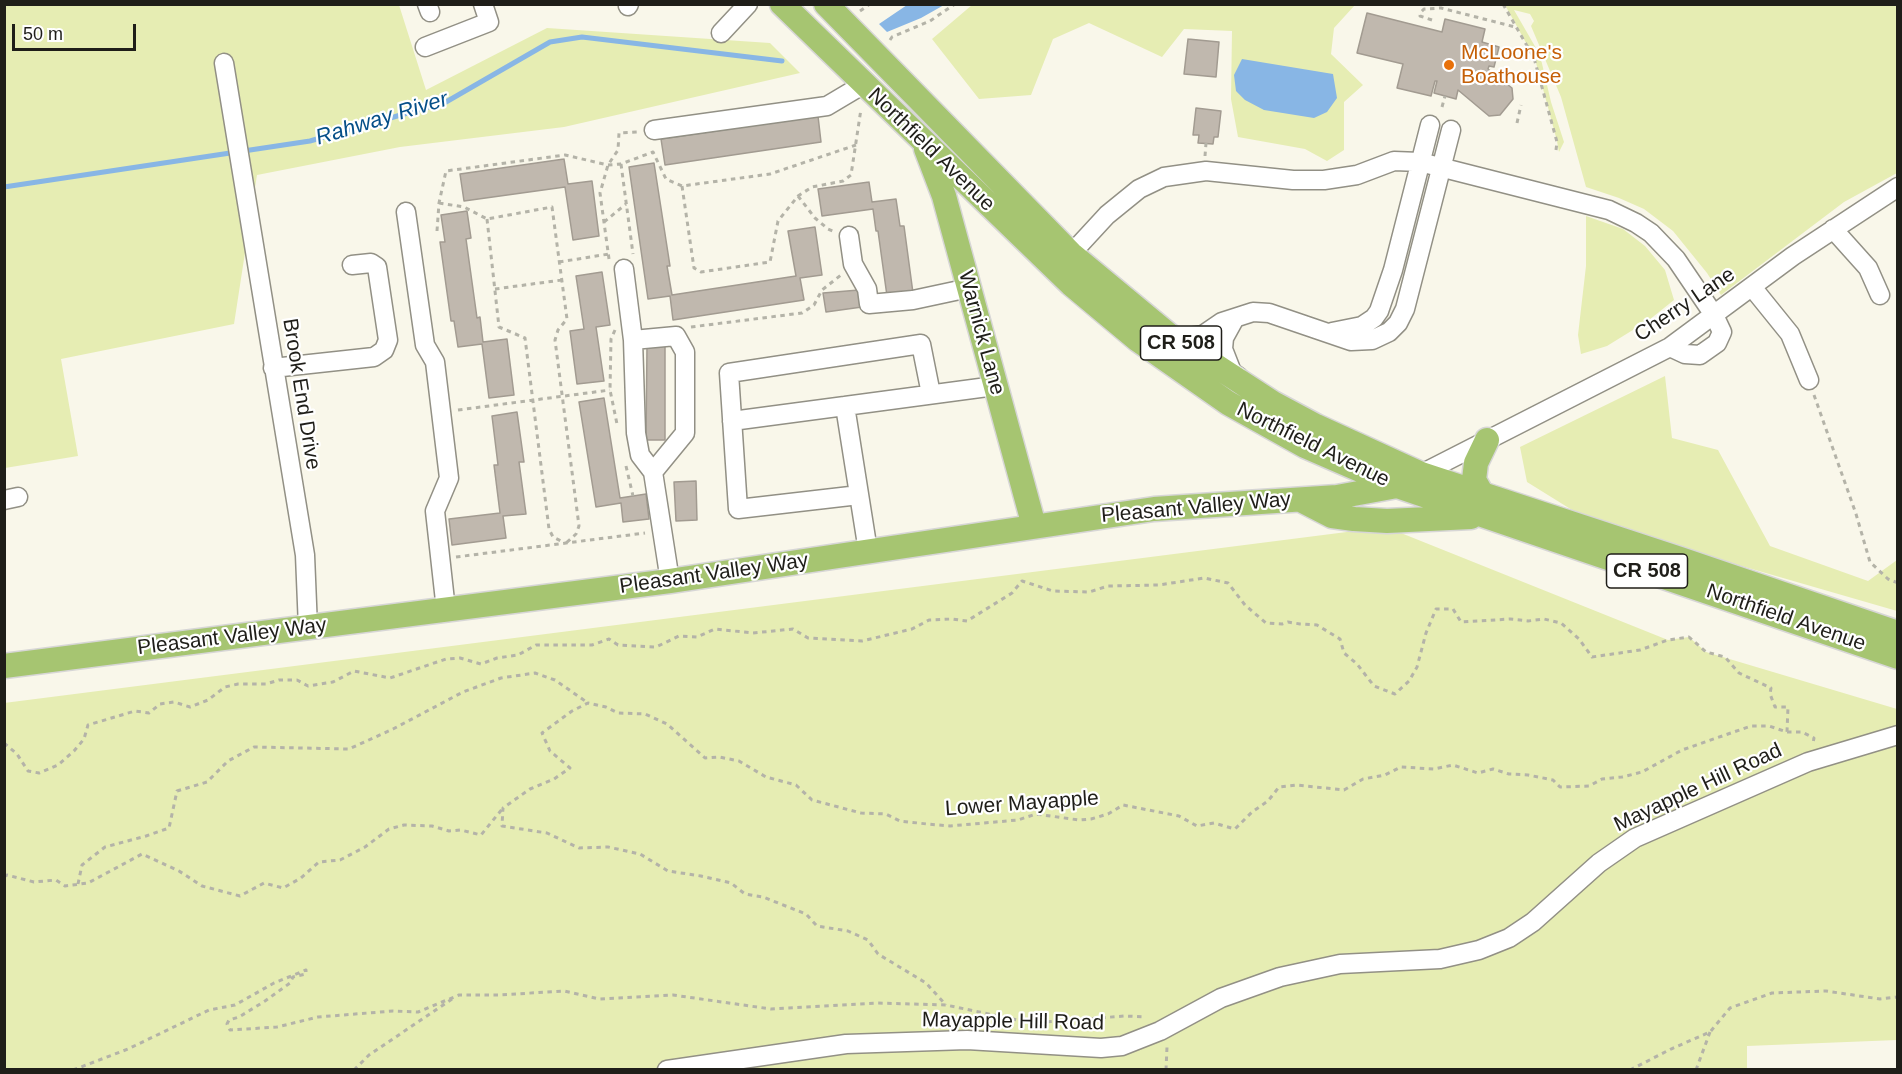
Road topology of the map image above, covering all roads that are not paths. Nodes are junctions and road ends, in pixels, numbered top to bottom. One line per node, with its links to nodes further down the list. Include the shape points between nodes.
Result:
1 (483, 4): 6 (street, via 489,22)
2 (782, 4): 8 (main road, Northfield Avenue / CR 508)
3 (826, 4): 13 (main road, Northfield Avenue / CR 508)
4 (745, 6): 5 (street)
5 (721, 33)
6 (425, 47)
7 (224, 63): 32 (street, Brook End Drive)
8 (864, 84): 10 (street, via 827,106); 12 (main road, Northfield Avenue / CR 508)
9 (1430, 125): 14 (street)
10 (654, 130)
11 (1451, 130): 15 (street)
12 (923, 141): 16 (main road, Northfield Avenue / CR 508); 25 (main road, Warnick Lane, via 944,196)
13 (978, 160): 16 (main road); 21 (main road, Northfield Avenue / CR 508)
14 (1420, 162): 15 (street); 21 (street, via 1394,161 1357,175 1324,180 1206,171 1164,177 1139,189 1107,215); 29 (street, via 1379,311 1362,326)
15 (1441, 167): 27 (street, via 1594,205 1636,223 1676,259); 29 (street, via 1405,309 1398,323 1381,337 1363,342)
16 (961, 178): 42 (main road, Northfield Avenue / CR 508, via 1071,285 1184,374 1305,446)
17 (1898, 187): 19 (street, Cherry Lane)
18 (406, 212): 49 (street, via 425,345 435,363 449,478 435,511)
19 (1833, 229): 24 (street, Cherry Lane); 26 (street, via 1868,268)
20 (849, 236): 25 (street, via 854,264 867,290 869,304 913,300)
21 (1071, 254): 30 (main road, Northfield Avenue / CR 508)
22 (352, 265): 32 (street, via 371,262 376,267 388,340 384,350 374,357)
23 (629, 265): 31 (street)
24 (1752, 287): 27 (street, Cherry Lane); 33 (street, via 1790,334)
25 (969, 288): 34 (main road, Warnick Lane)
26 (1880, 295)
27 (1714, 315): 39 (street, Cherry Lane, via 1670,347)
28 (1235, 318): 29 (street, via 1261,312); 30 (street, via 1203,335); 36 (street, via 1224,338 1223,349 1232,372)
29 (1330, 332)
30 (1170, 336): 36 (main road, Northfield Avenue / CR 508)
31 (633, 340): 40 (street, via 636,433 640,455); 40 (street, via 676,336 685,352 685,433)
32 (273, 368): 50 (street, Brook End Drive, via 305,555)
33 (1809, 380)
34 (995, 386): 35 (street); 46 (main road, Warnick Lane)
35 (931, 394): 37 (street); 38 (street, via 921,344 729,373)
36 (1273, 403): 41 (main road, Northfield Avenue / CR 508)
37 (845, 406): 38 (street); 43 (street)
38 (732, 421): 43 (street, via 738,509)
39 (1486, 440): 41 (street, Cherry Lane); 45 (main road, via 1474,480)
40 (653, 472): 48 (street)
41 (1421, 474): 42 (main road, Pleasant Valley Way); 45 (main road, Northfield Avenue / CR 508)
42 (1397, 486): 44 (main road, Pleasant Valley Way, via 1337,497); 45 (main road, Northfield Avenue / CR 508)
43 (859, 495): 47 (street)
44 (1298, 499): 45 (main road, via 1332,516 1387,521); 46 (main road, Pleasant Valley Way, via 1154,509)
45 (1483, 505): 51 (main road, Northfield Avenue / CR 508); 52 (main road, Northfield Avenue / CR 508)
46 (1034, 526): 47 (main road, Pleasant Valley Way)
47 (868, 551): 48 (main road, Pleasant Valley Way)
48 (670, 581): 49 (main road, Pleasant Valley Way)
49 (446, 610): 50 (main road, Pleasant Valley Way)
50 (308, 628): 53 (main road, Pleasant Valley Way)
51 (1898, 633)
52 (1898, 657)
53 (4, 666)
54 (1898, 735): 55 (street, Mayapple Hill Road, via 1808,762 1635,838 1599,863 1533,922 1509,938 1479,950 1440,959 1340,964 1280,977 1221,998 1160,1031 1122,1046 967,1040 846,1044)
55 (667, 1070)

